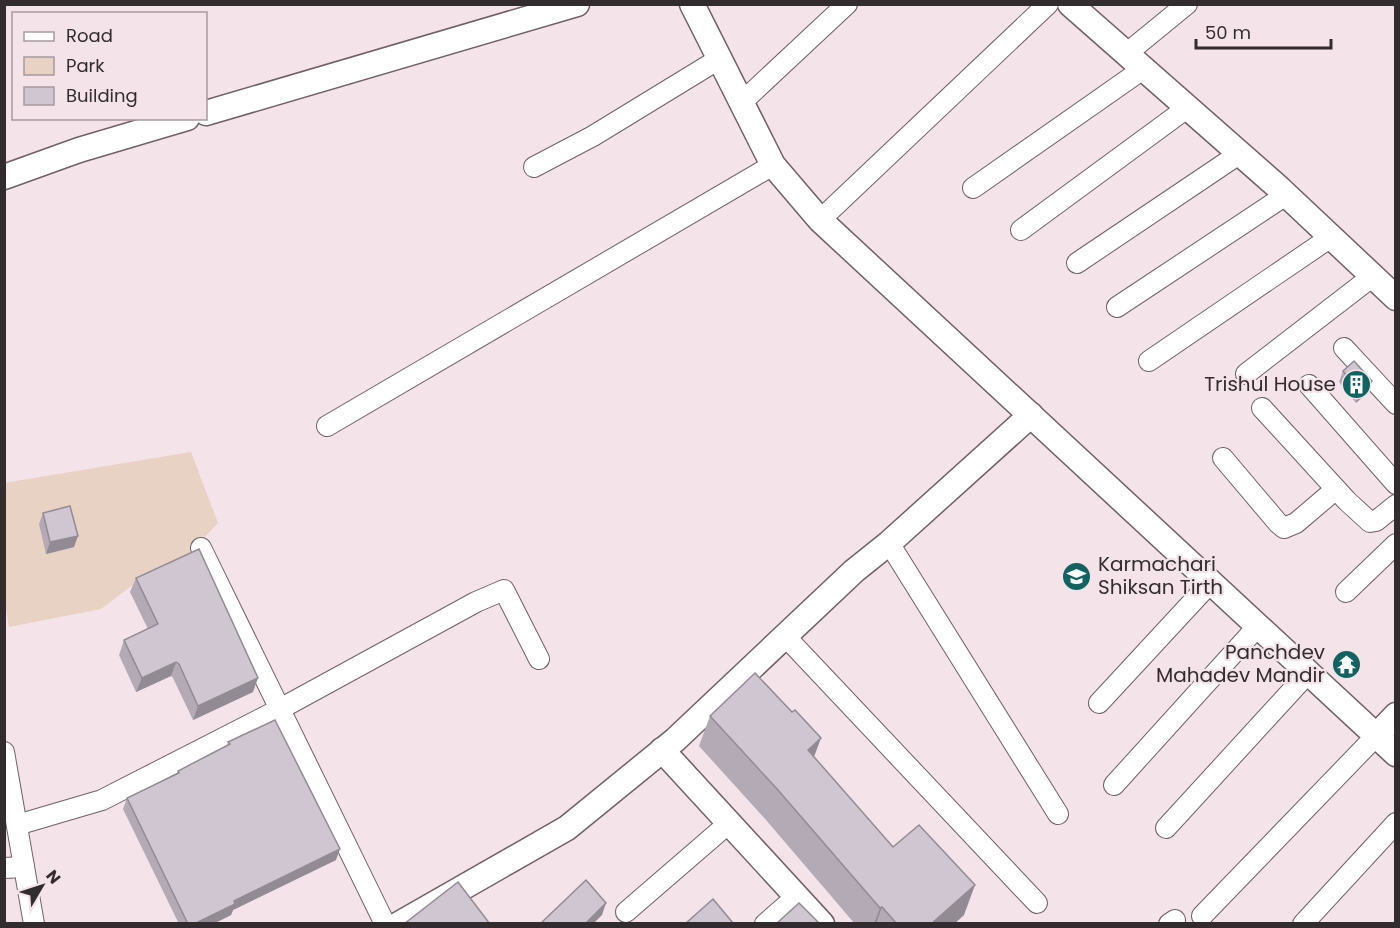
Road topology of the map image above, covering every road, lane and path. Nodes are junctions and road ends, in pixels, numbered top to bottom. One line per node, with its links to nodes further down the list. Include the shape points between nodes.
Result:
1 (577, 4): 11 (street)
2 (692, 4): 7 (street)
3 (847, 4): 9 (street)
4 (1048, 4): 19 (street)
5 (1070, 4): 8 (street)
6 (1187, 4): 8 (street)
7 (719, 59): 9 (street); 15 (street)
8 (1135, 61): 10 (street); 17 (street)
9 (741, 102): 14 (street)
10 (1187, 108): 13 (street); 20 (street)
11 (207, 113)
12 (180, 120): 16 (street)
13 (1239, 154): 18 (street); 22 (street)
14 (773, 165): 19 (street); 33 (street)
15 (534, 167)
16 (4, 177)
17 (973, 188)
18 (1286, 195): 21 (street); 25 (street)
19 (820, 220): 32 (street)
20 (1021, 230)
21 (1331, 237): 23 (street); 27 (street)
22 (1077, 263)
23 (1373, 276): 24 (street); 28 (street)
24 (1395, 298)
25 (1117, 307)
26 (1344, 348): 30 (street)
27 (1149, 361)
28 (1246, 374)
29 (1309, 385): 35 (street)
30 (1395, 404)
31 (1262, 408): 36 (street)
32 (1030, 415): 38 (street); 41 (street)
33 (327, 426)
34 (1223, 458): 36 (street, via 1284,528 1296,523)
35 (1395, 484)
36 (1336, 489): 37 (street, via 1370,522 1377,521)
37 (1395, 505)
38 (889, 543): 44 (street); 55 (street)
39 (1395, 544): 42 (street)
40 (201, 548): 48 (street)
41 (1210, 582): 43 (street); 47 (street)
42 (1346, 592)
43 (1258, 626): 46 (street); 54 (street)
44 (785, 636): 51 (street); 63 (street)
45 (539, 659): 48 (street, via 504,590)
46 (1308, 672): 50 (street); 59 (street)
47 (1099, 702)
48 (280, 709): 58 (street, via 102,800); 67 (street)
49 (1395, 716): 50 (street)
50 (1376, 736): 53 (street); 65 (street)
51 (662, 750): 56 (street); 68 (street, via 567,828)
52 (4, 752): 58 (street)
53 (1395, 754)
54 (1114, 785)
55 (1058, 814)
56 (729, 823): 62 (street); 64 (street)
57 (1395, 823): 71 (street)
58 (17, 825): 60 (street)
59 (1166, 828)
60 (24, 867): 61 (street); 66 (street)
61 (4, 868)
62 (797, 896): 69 (street); 70 (street)
63 (1037, 903)
64 (626, 912)
65 (1202, 916)
66 (34, 924)
67 (385, 924)
68 (399, 924)
69 (765, 924)
70 (822, 924)
71 (1303, 924)

